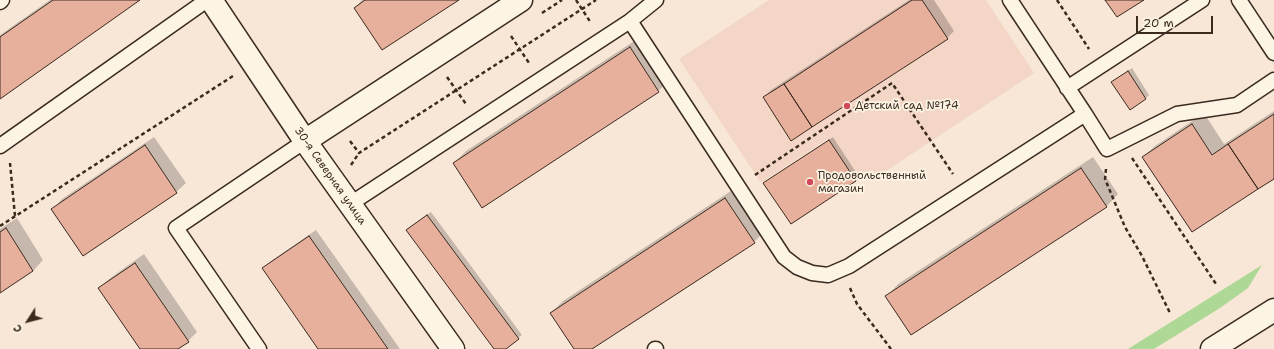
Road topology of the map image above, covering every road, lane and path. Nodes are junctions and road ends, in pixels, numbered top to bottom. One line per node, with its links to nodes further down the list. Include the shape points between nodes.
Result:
1 (2, 0): 12 (lane)
2 (207, 0): 30 (lane)
3 (211, 0): 28 (street, 30-я Северная улица)
4 (521, 0): 14 (street)
5 (576, 0): 13 (path)
6 (596, 0): 13 (path)
7 (656, 0): 15 (lane)
8 (1010, 0): 23 (lane)
9 (1057, 0): 20 (path)
10 (1202, 0): 20 (lane)
11 (1239, 0): 18 (lane)
12 (0, 2)
13 (582, 9): 16 (path); 17 (path)
14 (497, 15): 17 (path); 19 (street)
15 (630, 21): 16 (lane); 32 (lane)
16 (601, 40): 21 (lane)
17 (520, 50): 21 (path); 24 (path)
18 (1274, 53)
19 (434, 56): 24 (path); 28 (street)
20 (1101, 67): 23 (lane)
21 (539, 80): 26 (lane)
22 (1274, 80): 29 (lane, via 1237,104 1177,114)
23 (1067, 88): 25 (lane)
24 (456, 91): 26 (path); 27 (path, via 359,154)
25 (1085, 114): 31 (lane); 33 (lane)
26 (476, 121): 34 (lane)
27 (349, 139)
28 (305, 140): 34 (street, 30-я Северная улица); 41 (lane, via 176,228)
29 (1121, 141): 31 (lane); 37 (path)
30 (4, 143): 35 (path)
31 (1107, 149): 39 (path, via 1105,179 1125,227)
32 (738, 186): 33 (path, via 892,83); 36 (lane, via 784,257 797,267 812,273 828,275)
33 (964, 191): 36 (lane)
34 (350, 204): 42 (street, 30-я Северная улица)
35 (15, 216)
36 (849, 266): 43 (path, via 848,282 857,304)
37 (1216, 284)
38 (1274, 310): 40 (street)
39 (1170, 313)
40 (1222, 346)
41 (259, 349)
42 (453, 349)
43 (891, 349)

